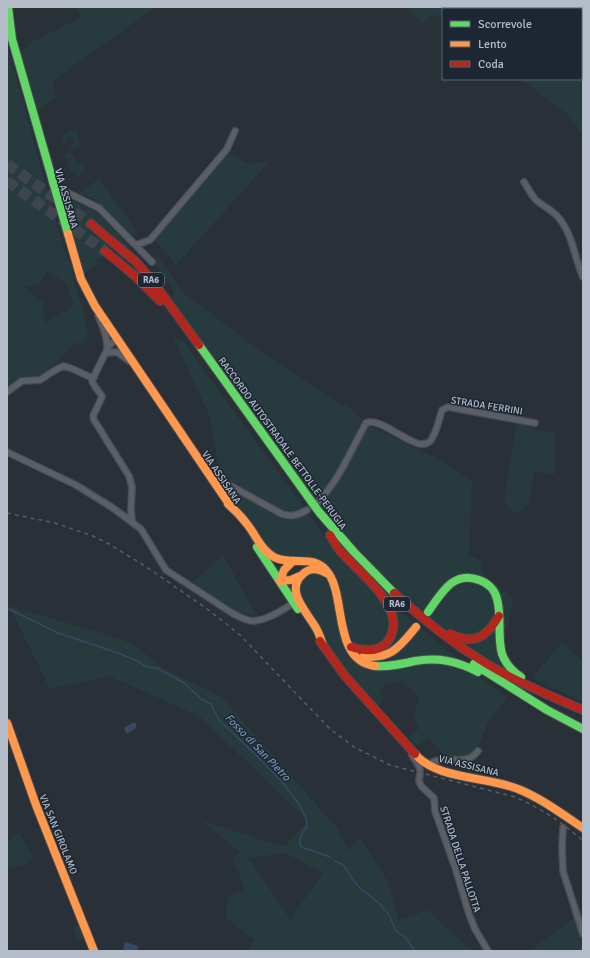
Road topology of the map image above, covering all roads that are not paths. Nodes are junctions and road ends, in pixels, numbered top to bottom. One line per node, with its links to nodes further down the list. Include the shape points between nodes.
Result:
1 (8, 7): 4 (main road, VIA ASSISANA, via 12,39)
2 (235, 131): 6 (street, via 227,149 150,240)
3 (524, 182): 9 (street, via 535,198 558,217 573,246)
4 (52, 183): 6 (street, via 99,208); 10 (main road, VIA ASSISANA, via 81,279)
5 (91, 224): 12 (main road, RA6, via 147,274)
6 (136, 245): 8 (street)
7 (105, 251): 12 (main road, RA6, via 127,268 157,298)
8 (152, 262)
9 (583, 277)
10 (95, 306): 11 (main road, VIA ASSISANA); 13 (street, via 108,343)
11 (120, 341): 13 (street, via 111,344); 14 (main road, VIA ASSISANA)
12 (197, 348): 18 (main road, RA6)
13 (106, 352): 14 (street, via 117,352 122,355); 15 (street)
14 (143, 376): 20 (main road, VIA ASSISANA)
15 (94, 377): 16 (street, via 64,366 40,380 22,381); 24 (street, via 93,384 102,397 93,416 94,420 129,476 132,487)
16 (7, 392)
17 (535, 423): 21 (street, STRADA FERRINI, via 448,406 442,410 431,440 423,444 376,423 368,422 337,477)
18 (256, 430): 25 (main road, RA6); 30 (main road, RACCORDO AUTOSTRADALE BETTOLLE-PERUGIA / RA6, via 344,543)
19 (7, 452): 24 (street, via 76,485)
20 (206, 471): 22 (main road, VIA ASSISANA); 23 (street, via 282,514 297,516)
21 (317, 503)
22 (228, 504): 26 (main road, via 244,519 266,551 283,561); 29 (main road, VIA ASSISANA)
23 (307, 510)
24 (132, 521): 31 (street, via 141,529 166,570 241,618 253,621 271,616)
25 (330, 535): 36 (main road, via 340,551 386,600 392,616 393,630 383,647 365,651); 38 (main road, RA6, via 415,620 470,662)
26 (293, 561): 27 (main road, via 310,560 325,568); 29 (main road, via 282,572)
27 (330, 575): 28 (main road, via 311,569); 36 (main road)
28 (300, 576): 29 (main road); 35 (main road, via 297,596)
29 (280, 582): 31 (main road, VIA ASSISANA)
30 (390, 589): 33 (main road, via 409,601 450,635 460,639 478,638 492,628); 39 (main road, RACCORDO AUTOSTRADALE BETTOLLE-PERUGIA / RA6, via 421,617 475,657 518,681)
31 (294, 603): 35 (main road, VIA ASSISANA)
32 (428, 612): 33 (main road, via 447,586 454,580 465,577 476,578 486,583 497,597)
33 (499, 616): 37 (main road, via 502,655 512,670 518,676)
34 (416, 627): 36 (main road, via 398,649 380,658 364,656)
35 (323, 645): 43 (main road, VIA ASSISANA, via 345,676)
36 (349, 645): 38 (main road, via 353,656 371,665 396,666 433,659 454,661)
37 (583, 707)
38 (547, 710): 41 (main road, RA6)
39 (583, 710)
40 (7, 723): 48 (main road, VIA SAN GIROLAMO, via 36,805)
41 (583, 729)
42 (478, 751): 44 (street, via 470,759 439,759)
43 (413, 752): 44 (main road, VIA ASSISANA); 49 (street, STRADA DELLA PALLOTTA, via 412,756 420,765 421,786 434,798 437,818 464,892 468,914)
44 (428, 765): 45 (main road, VIA ASSISANA, via 507,785 528,794)
45 (566, 823): 46 (main road, VIA ASSISANA); 47 (street, via 562,846 563,871)
46 (583, 828)
47 (583, 934)
48 (94, 951)
49 (488, 951)

